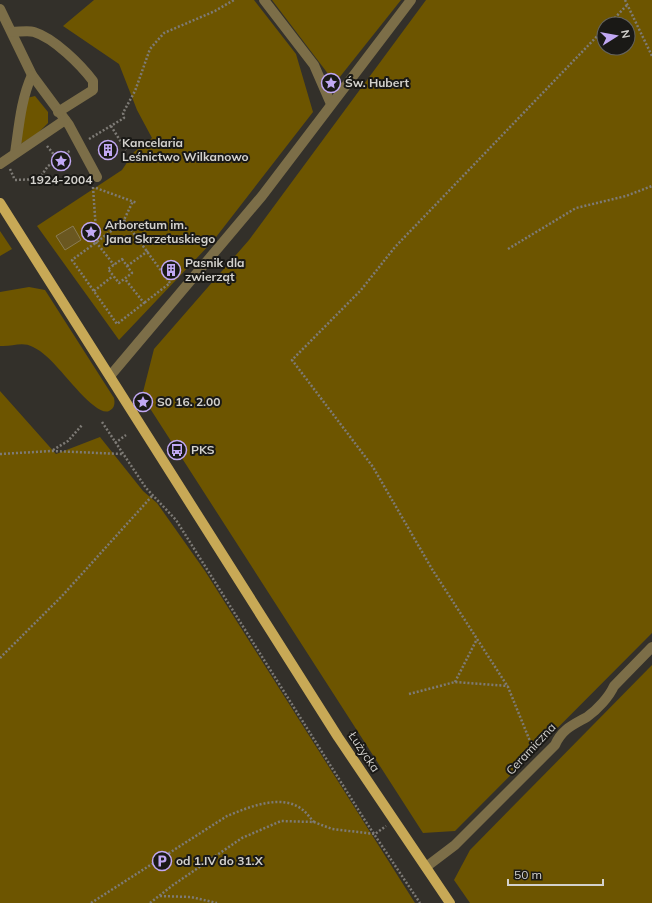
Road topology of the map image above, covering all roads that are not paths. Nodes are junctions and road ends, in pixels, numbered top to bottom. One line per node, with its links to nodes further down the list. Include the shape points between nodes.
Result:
1 (264, 0): 6 (street, via 314,65)
2 (411, 0): 6 (street)
3 (0, 9): 4 (street)
4 (12, 32): 5 (street); 7 (street, via 33,32 51,42 84,68 94,81 93,90)
5 (32, 75): 7 (street); 9 (street, via 21,108)
6 (331, 104): 13 (street, via 262,196)
7 (58, 112): 8 (street)
8 (65, 120): 9 (street); 11 (street)
9 (15, 153): 10 (street)
10 (0, 164)
11 (97, 177)
12 (0, 203): 13 (main road, Łużycka)
13 (110, 376): 15 (main road, Łużycka, via 338,737)
14 (652, 648): 15 (street, Ceramiczna, via 614,686 610,694 588,716 572,724 555,746 455,845)
15 (426, 867): 16 (main road, Łużycka)
16 (450, 903)

